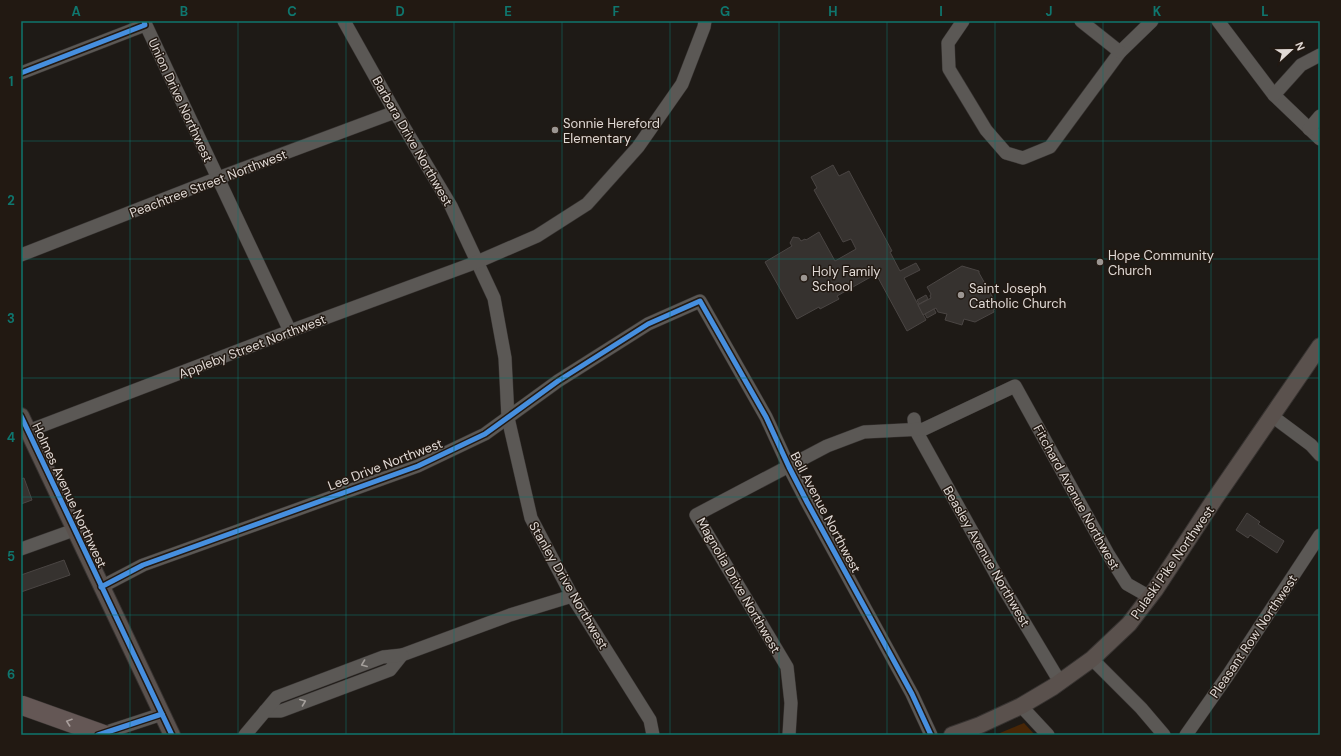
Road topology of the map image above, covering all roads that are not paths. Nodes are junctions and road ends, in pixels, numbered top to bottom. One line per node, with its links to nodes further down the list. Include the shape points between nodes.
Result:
1 (344, 21): 12 (street, Barbara Drive Northwest)
2 (705, 21): 18 (street, Appleby Street Northwest, via 682,84 638,147 587,204 538,236)
3 (963, 21): 8 (street, via 948,44 949,69 986,130 1006,152 1023,158 1050,147)
4 (1081, 21): 8 (street)
5 (1152, 21): 8 (street)
6 (1218, 21): 11 (street)
7 (144, 23): 10 (street); 16 (street, Union Drive Northwest)
8 (1120, 52)
9 (1320, 55): 11 (street, via 1301,65)
10 (21, 73)
11 (1274, 95): 14 (street)
12 (395, 112): 16 (street, Peachtree Street Northwest); 18 (street, Barbara Drive Northwest, via 451,206)
13 (1320, 116): 14 (street)
14 (1309, 129): 15 (street)
15 (1320, 139)
16 (218, 178): 17 (street, Peachtree Street Northwest); 20 (street, Union Drive Northwest)
17 (21, 255)
18 (477, 262): 20 (street, Appleby Street Northwest); 25 (street, Stanley Drive Northwest, via 494,298 505,358)
19 (700, 301): 25 (street, Lee Drive Northwest, via 648,324 558,381); 29 (street, Bell Avenue Northwest, via 766,417)
20 (290, 331): 27 (street, Appleby Street Northwest)
21 (1320, 346): 24 (main road, Pulaski Pike Northwest)
22 (1015, 386): 26 (street, Magnolia Drive Northwest, via 924,429); 35 (street, Fitchard Avenue Northwest, via 1127,584)
23 (21, 416): 27 (main road, Holmes Avenue Northwest)
24 (1272, 416): 28 (street, via 1311,445); 35 (main road, Pulaski Pike Northwest)
25 (508, 418): 33 (street, Lee Drive Northwest, via 485,434 418,466 143,565); 34 (street, Stanley Drive Northwest, via 531,518)
26 (914, 424): 29 (street, Magnolia Drive Northwest, via 864,432 827,446); 37 (street, Beasley Avenue Northwest, via 1003,587)
27 (28, 431): 30 (main road, Holmes Avenue Northwest)
28 (1320, 455)
29 (788, 467): 46 (street, Magnolia Drive Northwest, via 696,515 787,667 791,703); 47 (street, Bell Avenue Northwest, via 912,694)
30 (74, 530): 32 (street); 33 (main road, Holmes Avenue Northwest)
31 (1320, 535): 51 (street, Pleasant Row Northwest)
32 (21, 549)
33 (101, 587): 40 (main road, Holmes Avenue Northwest)
34 (572, 596): 44 (street, via 510,615 402,656 383,657 278,697); 45 (street, Stanley Drive Northwest, via 650,720)
35 (1150, 597): 36 (main road, Pulaski Pike Northwest, via 1129,624)
36 (1092, 659): 37 (main road, Pulaski Pike Northwest); 50 (street)
37 (1060, 682): 39 (main road, Pulaski Pike Northwest)
38 (21, 705): 42 (highway, one-way to 38, bridge)
39 (1021, 706): 48 (main road, Pulaski Pike Northwest); 49 (street)
40 (162, 714): 41 (street); 43 (main road, Holmes Avenue Northwest)
41 (98, 735)
42 (105, 735)
43 (172, 735)
44 (245, 735)
45 (653, 735)
46 (789, 735)
47 (931, 735)
48 (952, 735)
49 (1048, 735)
50 (1164, 735)
51 (1186, 735)

